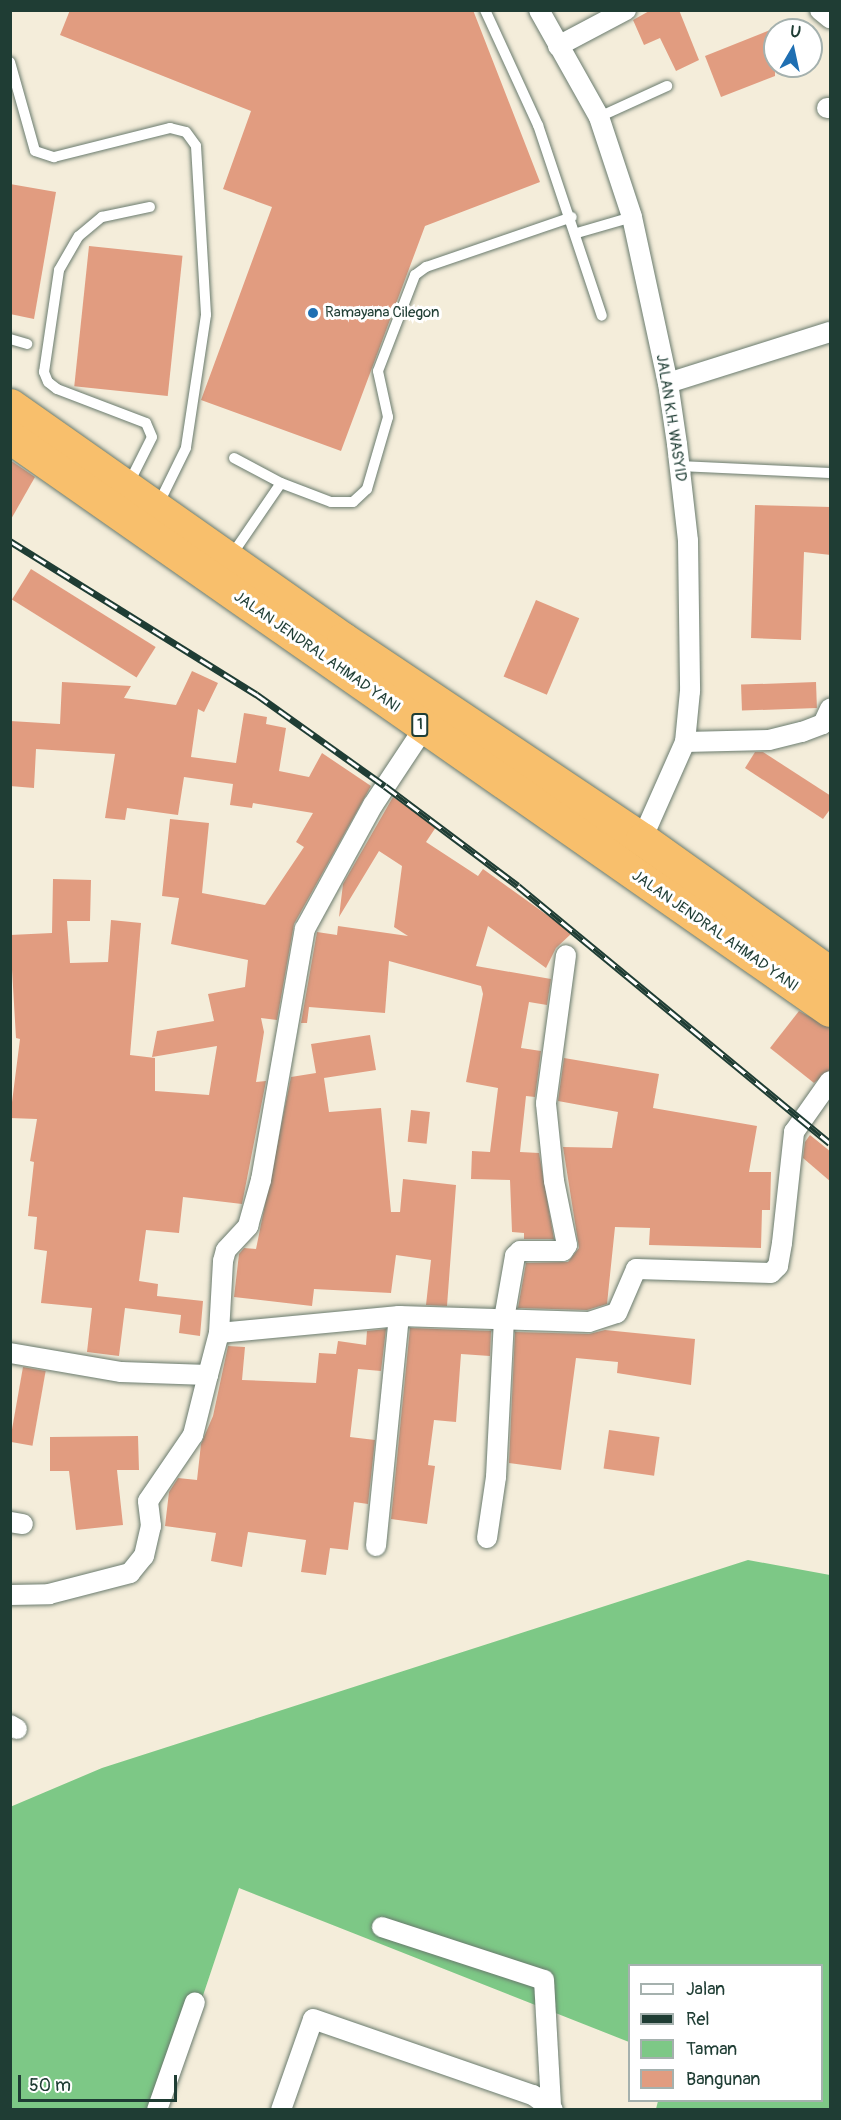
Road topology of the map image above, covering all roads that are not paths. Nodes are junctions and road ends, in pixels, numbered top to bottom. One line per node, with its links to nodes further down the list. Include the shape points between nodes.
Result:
1 (485, 10): 11 (lane, via 538,125)
2 (539, 10): 6 (street, JALAN K.H. WASYID)
3 (626, 10): 6 (street)
4 (820, 10): 5 (street)
5 (831, 18)
6 (558, 46): 9 (street, JALAN K.H. WASYID)
7 (10, 62): 26 (lane, via 35,151 54,157 170,128 186,132 196,146 206,315 186,448)
8 (667, 86): 9 (lane)
9 (599, 117): 12 (street, JALAN K.H. WASYID)
10 (150, 207): 25 (lane, via 102,217 88,226 73,245 59,270 44,372 57,389 146,423 152,437)
11 (572, 217): 13 (lane); 24 (lane, via 426,267 415,275 378,370 388,417 367,489 353,502 331,502)
12 (632, 217): 13 (lane); 18 (street, JALAN K.H. WASYID)
13 (577, 233): 14 (lane)
14 (602, 316)
15 (831, 332): 18 (street)
16 (10, 339): 17 (lane)
17 (27, 344)
18 (668, 383): 22 (street, JALAN K.H. WASYID)
19 (10, 405): 25 (highway, JALAN JENDRAL AHMAD YANI / 1)
20 (10, 437): 29 (highway, JALAN JENDRAL AHMAD YANI / 1)
21 (234, 458): 24 (lane)
22 (679, 466): 23 (lane); 30 (street, JALAN K.H. WASYID, via 691,624)
23 (831, 473)
24 (281, 483): 27 (lane)
25 (127, 486): 26 (highway, JALAN JENDRAL AHMAD YANI / 1)
26 (157, 507): 27 (highway, JALAN JENDRAL AHMAD YANI / 1)
27 (229, 559): 31 (highway, JALAN JENDRAL AHMAD YANI / 1)
28 (831, 709): 30 (street, via 823,724 791,735)
29 (424, 728): 34 (highway, JALAN JENDRAL AHMAD YANI / 1); 38 (street, via 373,805 305,929 259,1189 248,1226 226,1250 223,1261)
30 (685, 742): 31 (street, JALAN K.H. WASYID)
31 (642, 839): 33 (highway, JALAN JENDRAL AHMAD YANI / 1)
32 (566, 955): 37 (street, via 546,1102 554,1181 567,1245 563,1251 517,1253)
33 (831, 973)
34 (831, 1010)
35 (831, 1082): 37 (street, via 794,1132 782,1243 775,1270 765,1273 636,1269 630,1275 623,1304 606,1319)
36 (399, 1316): 37 (street); 38 (street); 42 (street)
37 (504, 1319): 41 (street, via 496,1476)
38 (219, 1333): 40 (street)
39 (10, 1353): 40 (street, via 121,1372)
40 (208, 1375): 43 (street, via 193,1435 148,1501 151,1526 144,1556 130,1573 49,1594)
41 (488, 1538)
42 (376, 1546)
43 (10, 1595)
44 (382, 1927): 46 (street, via 544,1980)
45 (195, 2002): 47 (street)
46 (552, 2107): 48 (street, via 533,2095 313,2019)
47 (157, 2109)
48 (281, 2109)

